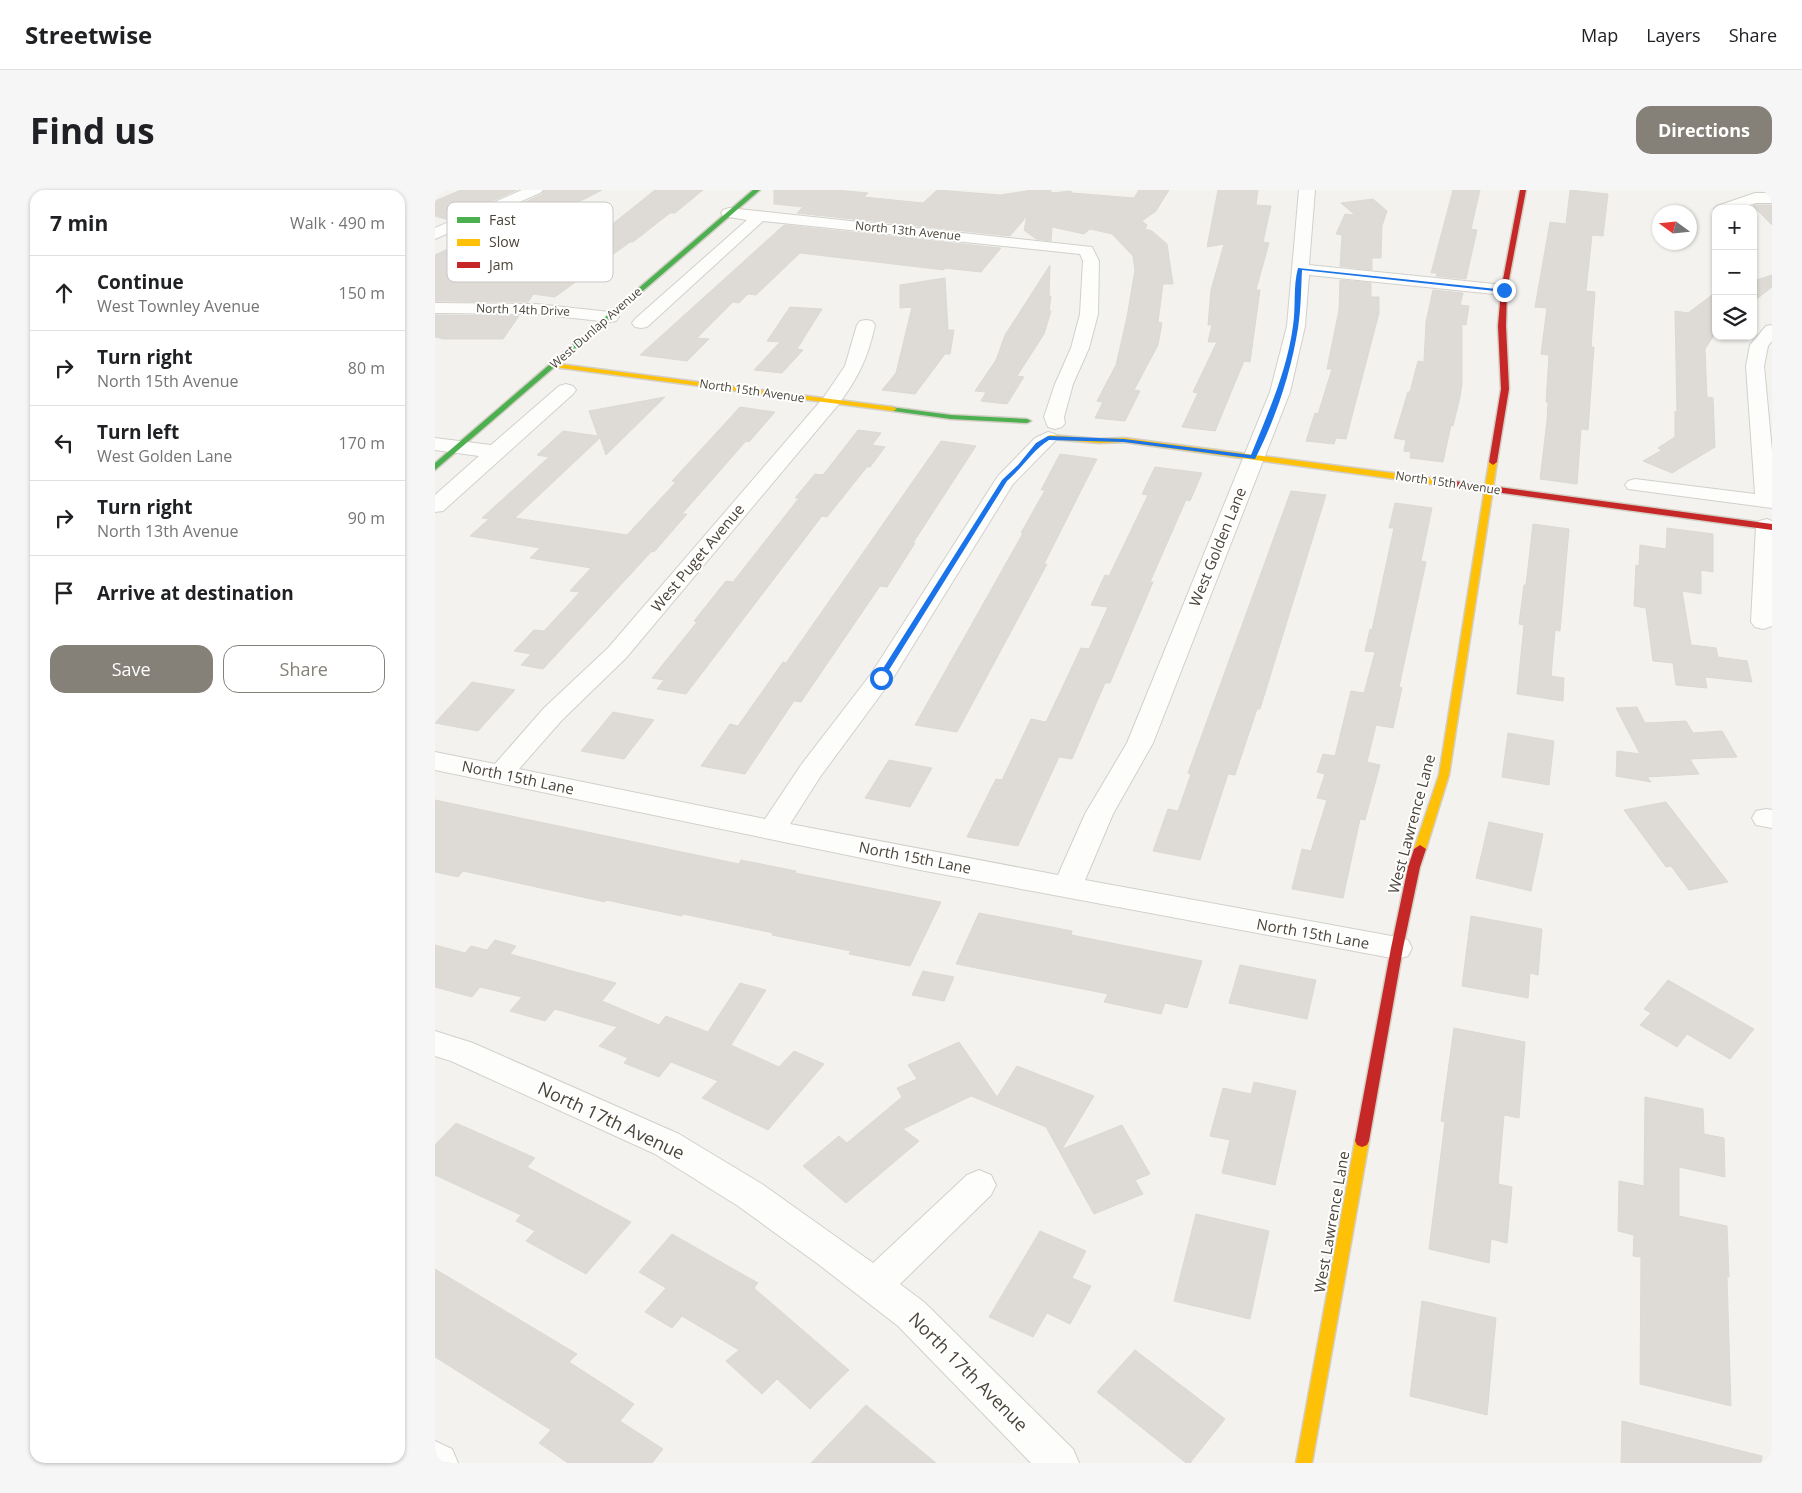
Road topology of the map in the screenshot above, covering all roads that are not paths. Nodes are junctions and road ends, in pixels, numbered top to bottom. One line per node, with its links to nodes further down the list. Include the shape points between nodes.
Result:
1 (535, 190): 6 (street)
2 (757, 190): 8 (street, West Dunlap Avenue)
3 (1307, 190): 12 (street, West Golden Lane)
4 (1523, 190): 13 (street, West Lawrence Lane)
5 (1772, 198): 7 (street, via 1755,198)
6 (508, 202)
7 (1736, 205)
8 (729, 213): 9 (street, North 13th Avenue); 15 (street, West Dunlap Avenue)
9 (760, 216): 16 (street, West Dunlap Avenue); 23 (street, North 13th Avenue, via 1086,250 1091,261 1089,314 1081,348 1064,384 1054,417)
10 (447, 229): 11 (street)
11 (435, 234)
12 (1299, 269): 13 (street); 27 (street, West Golden Lane, via 1296,326 1289,360 1280,392)
13 (1504, 290): 30 (street, West Lawrence Lane, via 1505,389)
14 (435, 308): 15 (street, North 14th Drive, via 536,308)
15 (610, 317): 19 (street, West Dunlap Avenue)
16 (641, 323)
17 (866, 325): 21 (street, West Puget Avenue, via 855,367)
18 (1772, 330): 31 (street, via 1759,345 1755,366)
19 (553, 365): 21 (street, North 15th Avenue); 25 (street, West Dunlap Avenue)
20 (566, 390): 26 (street, West Dunlap Avenue)
21 (831, 401): 22 (street, North 15th Avenue); 36 (street, West Puget Avenue, via 623,646 553,714)
22 (951, 417): 23 (street, North 15th Avenue); 23 (street, North 15th Avenue)
23 (1035, 430): 27 (street, North 15th Avenue, via 1099,441 1124,440); 37 (street, via 1038,444 1005,480 881,678 810,771)
24 (435, 444): 25 (street)
25 (458, 447): 26 (street); 28 (street, West Dunlap Avenue)
26 (495, 452): 32 (street, West Dunlap Avenue)
27 (1253, 457): 30 (street, North 15th Avenue); 38 (street, West Golden Lane, via 1140,743 1099,814)
28 (435, 467)
29 (1635, 485): 31 (street)
30 (1489, 489): 33 (street, North 15th Avenue); 39 (street, West Lawrence Lane, via 1444,775 1414,867)
31 (1769, 502)
32 (435, 506)
33 (1769, 527): 34 (street)
34 (1763, 622)
35 (435, 761): 36 (street, North 15th Lane)
36 (501, 774): 37 (street, North 15th Lane)
37 (773, 829): 38 (street, North 15th Lane, via 920,860)
38 (1068, 886): 39 (street, North 15th Lane)
39 (1397, 948): 44 (street, West Lawrence Lane)
40 (435, 1043): 42 (street, North 17th Avenue, via 463,1052 667,1144 750,1195)
41 (979, 1185): 42 (street)
42 (874, 1286): 43 (street, North 17th Avenue, via 911,1314)
43 (1059, 1463)
44 (1304, 1463)

